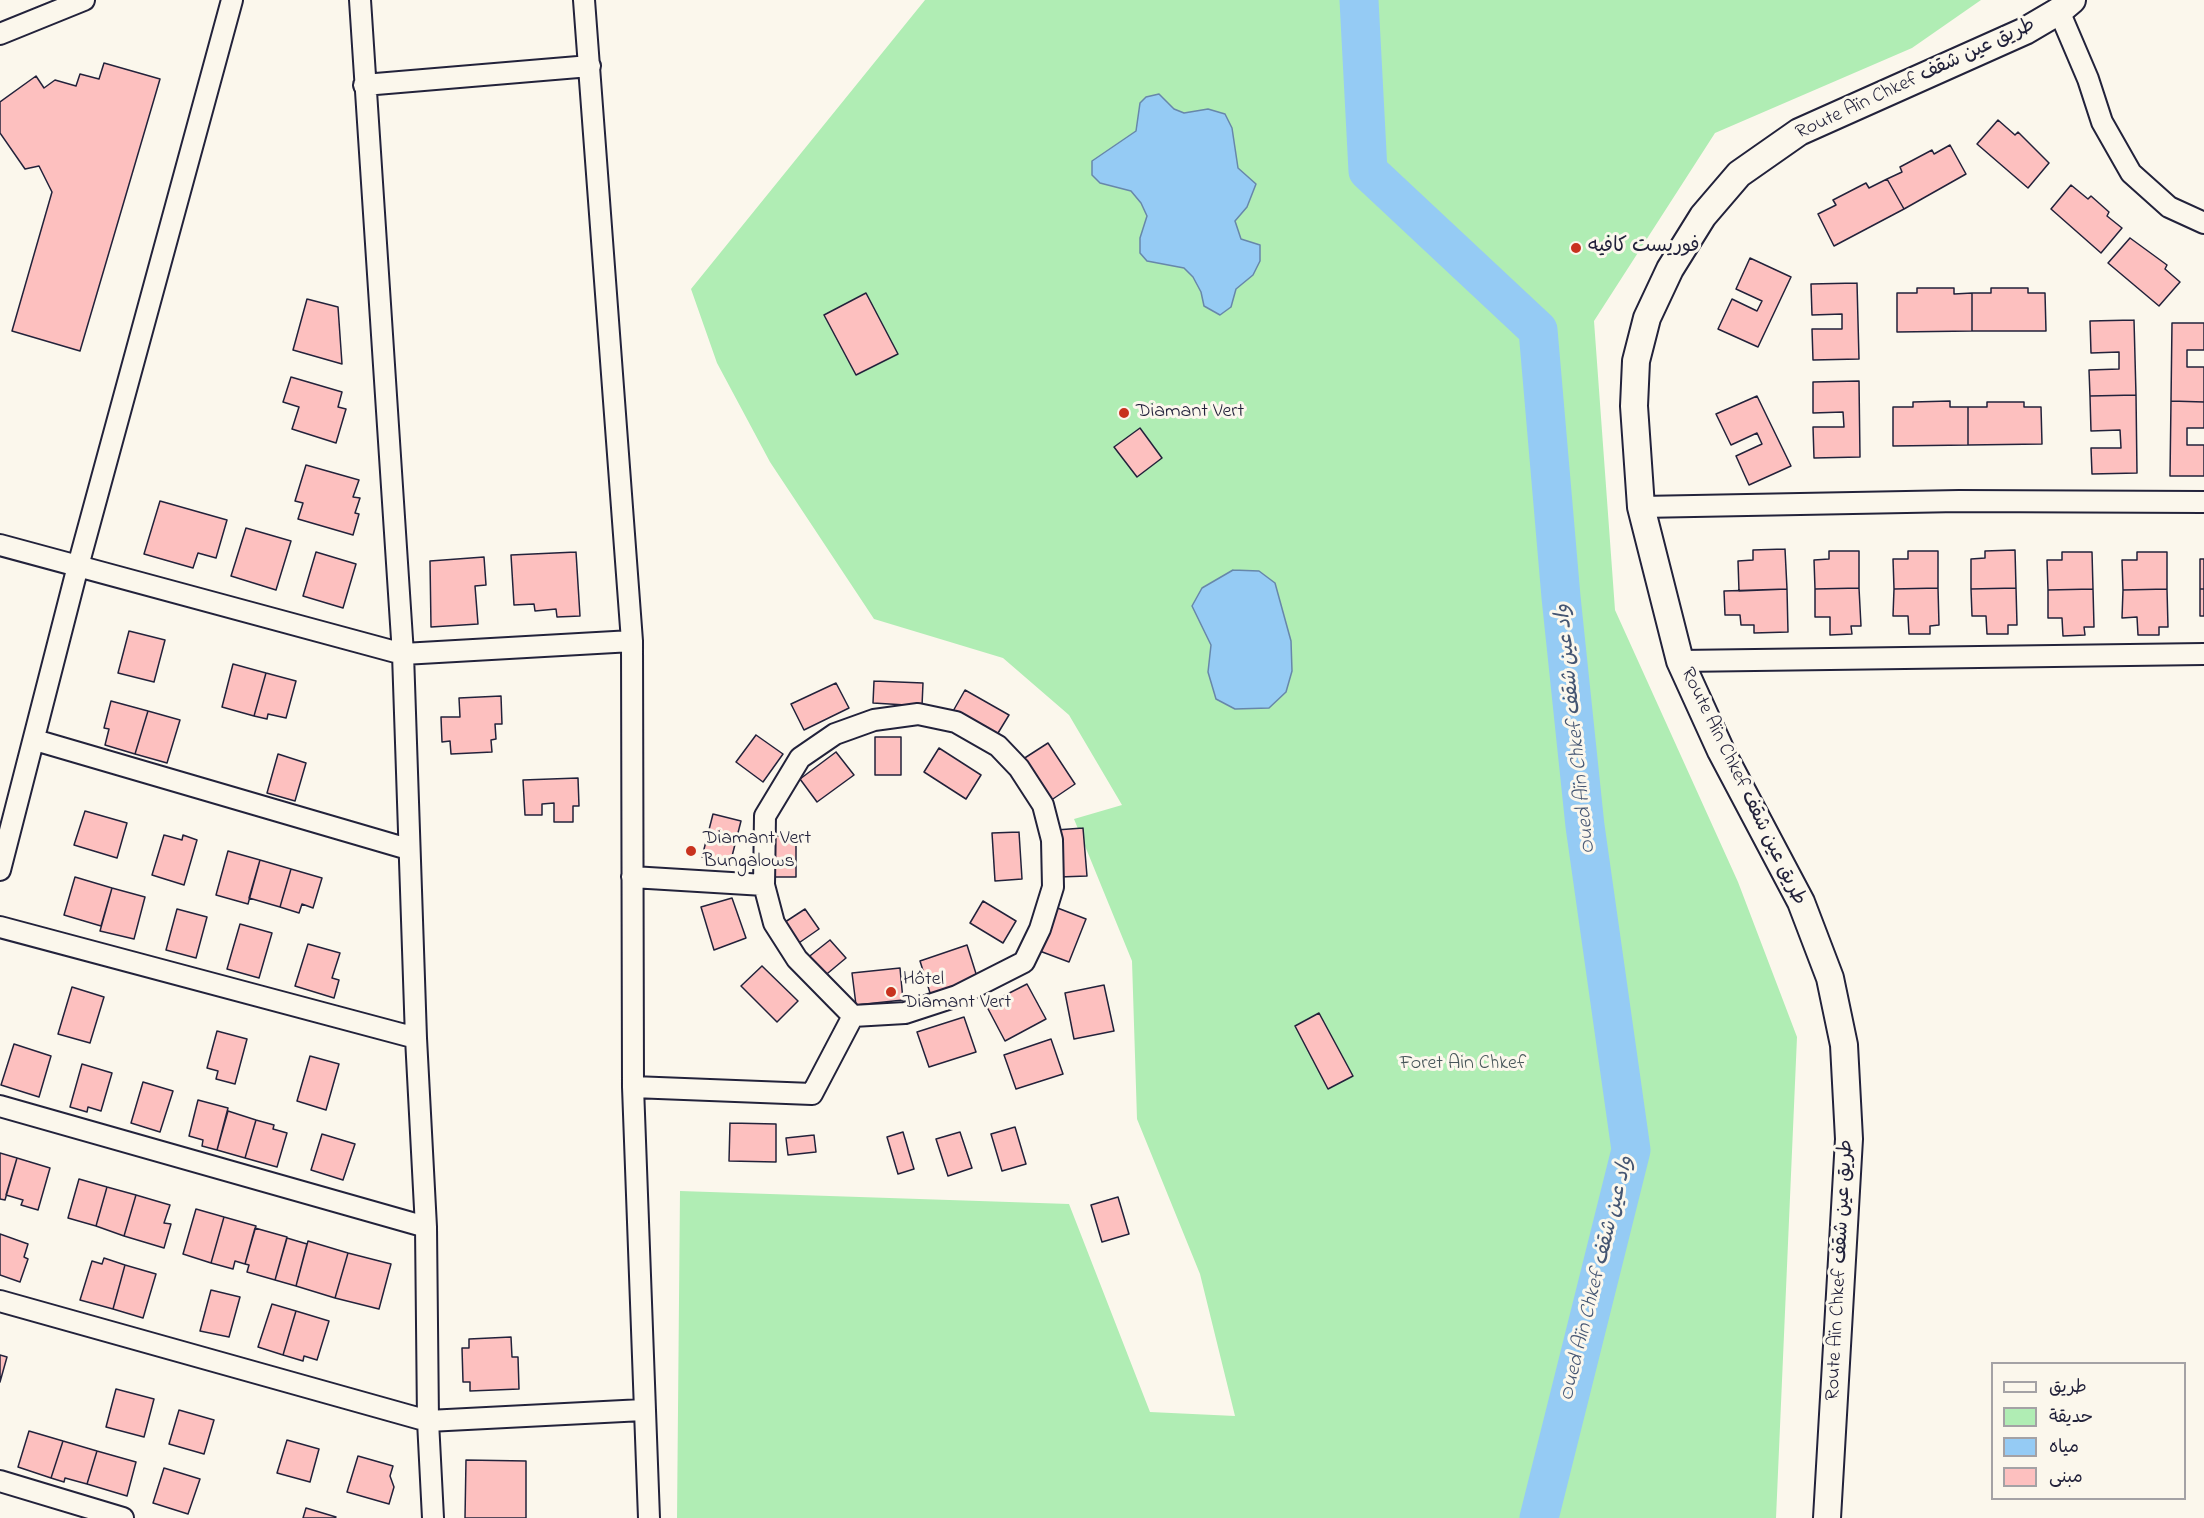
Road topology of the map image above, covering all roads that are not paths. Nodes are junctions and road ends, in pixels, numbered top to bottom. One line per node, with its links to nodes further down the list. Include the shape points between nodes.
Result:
1 (84, 0): 6 (street)
2 (232, 0): 13 (street)
3 (360, 0): 8 (street)
4 (584, 0): 7 (street)
5 (2066, 6): 9 (street, via 2102,122 2131,173 2169,207); 11 (street, Route Aïn Chkef طريق عين شقف, via 2025,31 1799,132 1739,174 1703,216 1670,269 1652,308 1636,361 1634,406)
6 (0, 34)
7 (590, 66): 8 (street); 14 (street)
8 (364, 85): 15 (street)
9 (2204, 223)
10 (2204, 502): 11 (street, via 1959,501)
11 (1641, 507): 17 (street, Route Aïn Chkef طريق عين شقف)
12 (0, 544): 13 (street)
13 (78, 566): 15 (street); 18 (street)
14 (632, 641): 15 (street); 21 (street)
15 (403, 654): 19 (street)
16 (2204, 654): 17 (street)
17 (1680, 661): 36 (street, Route Aïn Chkef طريق عين شقف, via 1721,751 1801,902 1830,978 1844,1045 1849,1139)
18 (35, 740): 19 (street); 20 (street)
19 (408, 849): 25 (street)
20 (0, 870)
21 (632, 877): 22 (street); 26 (street)
22 (764, 885): 24 (street, via 774,923 796,959); 24 (street, via 765,816 800,758 835,734 874,720 918,714 956,722 998,746 1019,768 1043,805 1052,840 1053,887 1040,929 1024,962 957,996 905,1013)
23 (0, 927): 25 (street)
24 (853, 1016): 26 (street, via 812,1094)
25 (416, 1038): 28 (street)
26 (633, 1087): 30 (street)
27 (0, 1106): 28 (street)
28 (426, 1227): 31 (street)
29 (0, 1301): 31 (street)
30 (643, 1410): 31 (street); 35 (street)
31 (428, 1420): 34 (street)
32 (0, 1481): 33 (street)
33 (123, 1518)
34 (433, 1518)
35 (649, 1518)
36 (1827, 1518)

